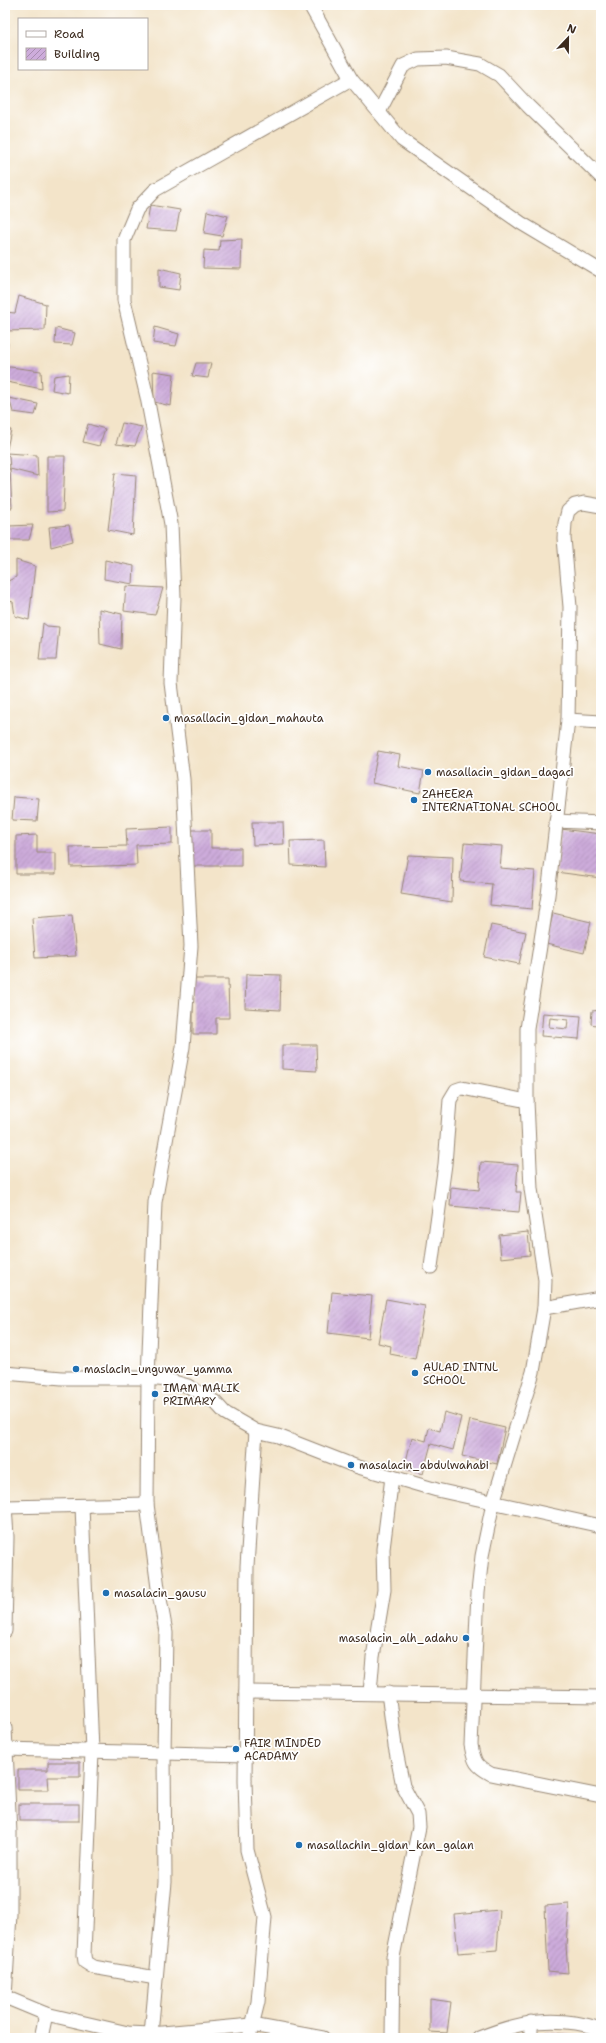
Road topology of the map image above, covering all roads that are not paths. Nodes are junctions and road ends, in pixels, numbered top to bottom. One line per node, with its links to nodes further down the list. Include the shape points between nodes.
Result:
1 (310, 5): 2 (street)
2 (351, 79): 3 (street); 16 (street, via 155,190 137,209 124,240 124,300 147,397 171,524 174,597 171,683 182,779 191,946 183,1047 155,1202)
3 (379, 112): 4 (street, via 403,66 418,59 446,58 480,64 499,75); 5 (street, via 402,140 521,223)
4 (601, 177)
5 (601, 271)
6 (601, 506): 7 (street, via 575,505 568,511 565,523 570,607)
7 (568, 720): 8 (street); 9 (street)
8 (601, 722)
9 (556, 821): 10 (street); 11 (street, via 548,896 527,1029)
10 (601, 823)
11 (527, 1101): 12 (street, via 462,1088 456,1090 450,1100); 14 (street, via 531,1189 545,1280)
12 (431, 1267)
13 (601, 1298): 14 (street)
14 (544, 1308): 19 (street, via 533,1372)
15 (5, 1373): 16 (street, via 62,1378)
16 (148, 1378): 17 (street, via 188,1386 215,1402 225,1413); 20 (street)
17 (256, 1431): 18 (street, via 278,1436 355,1466); 25 (street, via 247,1566)
18 (392, 1476): 19 (street); 26 (street, via 383,1549 384,1590)
19 (493, 1503): 23 (street); 28 (street, via 482,1556 478,1592)
20 (147, 1504): 22 (street); 33 (street, via 166,1632)
21 (5, 1506): 22 (street); 24 (street)
22 (82, 1506): 32 (street)
23 (601, 1526)
24 (5, 1631)
25 (246, 1692): 26 (street); 34 (street)
26 (370, 1693): 27 (street)
27 (388, 1693): 28 (street); 46 (street, via 395,1746 404,1786 418,1814 419,1827 393,1957)
28 (474, 1694): 29 (street); 35 (street, via 471,1745 478,1767 491,1774)
29 (601, 1697)
30 (5, 1728): 31 (street)
31 (5, 1749): 32 (street); 37 (street, via 10,1914)
32 (92, 1751): 33 (street); 36 (street, via 85,1962 93,1966)
33 (164, 1753): 34 (street); 36 (street, via 166,1882)
34 (245, 1755): 40 (street, via 247,1850 265,1917 258,2002)
35 (601, 1796)
36 (156, 1978): 42 (street)
37 (5, 1997): 38 (street)
38 (46, 2014): 42 (street, via 128,2033); 43 (street)
39 (531, 2022): 41 (street, via 555,2021); 47 (street, via 506,2027); 48 (street)
40 (252, 2025): 42 (street); 44 (street); 45 (street)
41 (601, 2029)
42 (151, 2034)
43 (41, 2038)
44 (249, 2038)
45 (323, 2038)
46 (392, 2038)
47 (479, 2038)
48 (531, 2038)

